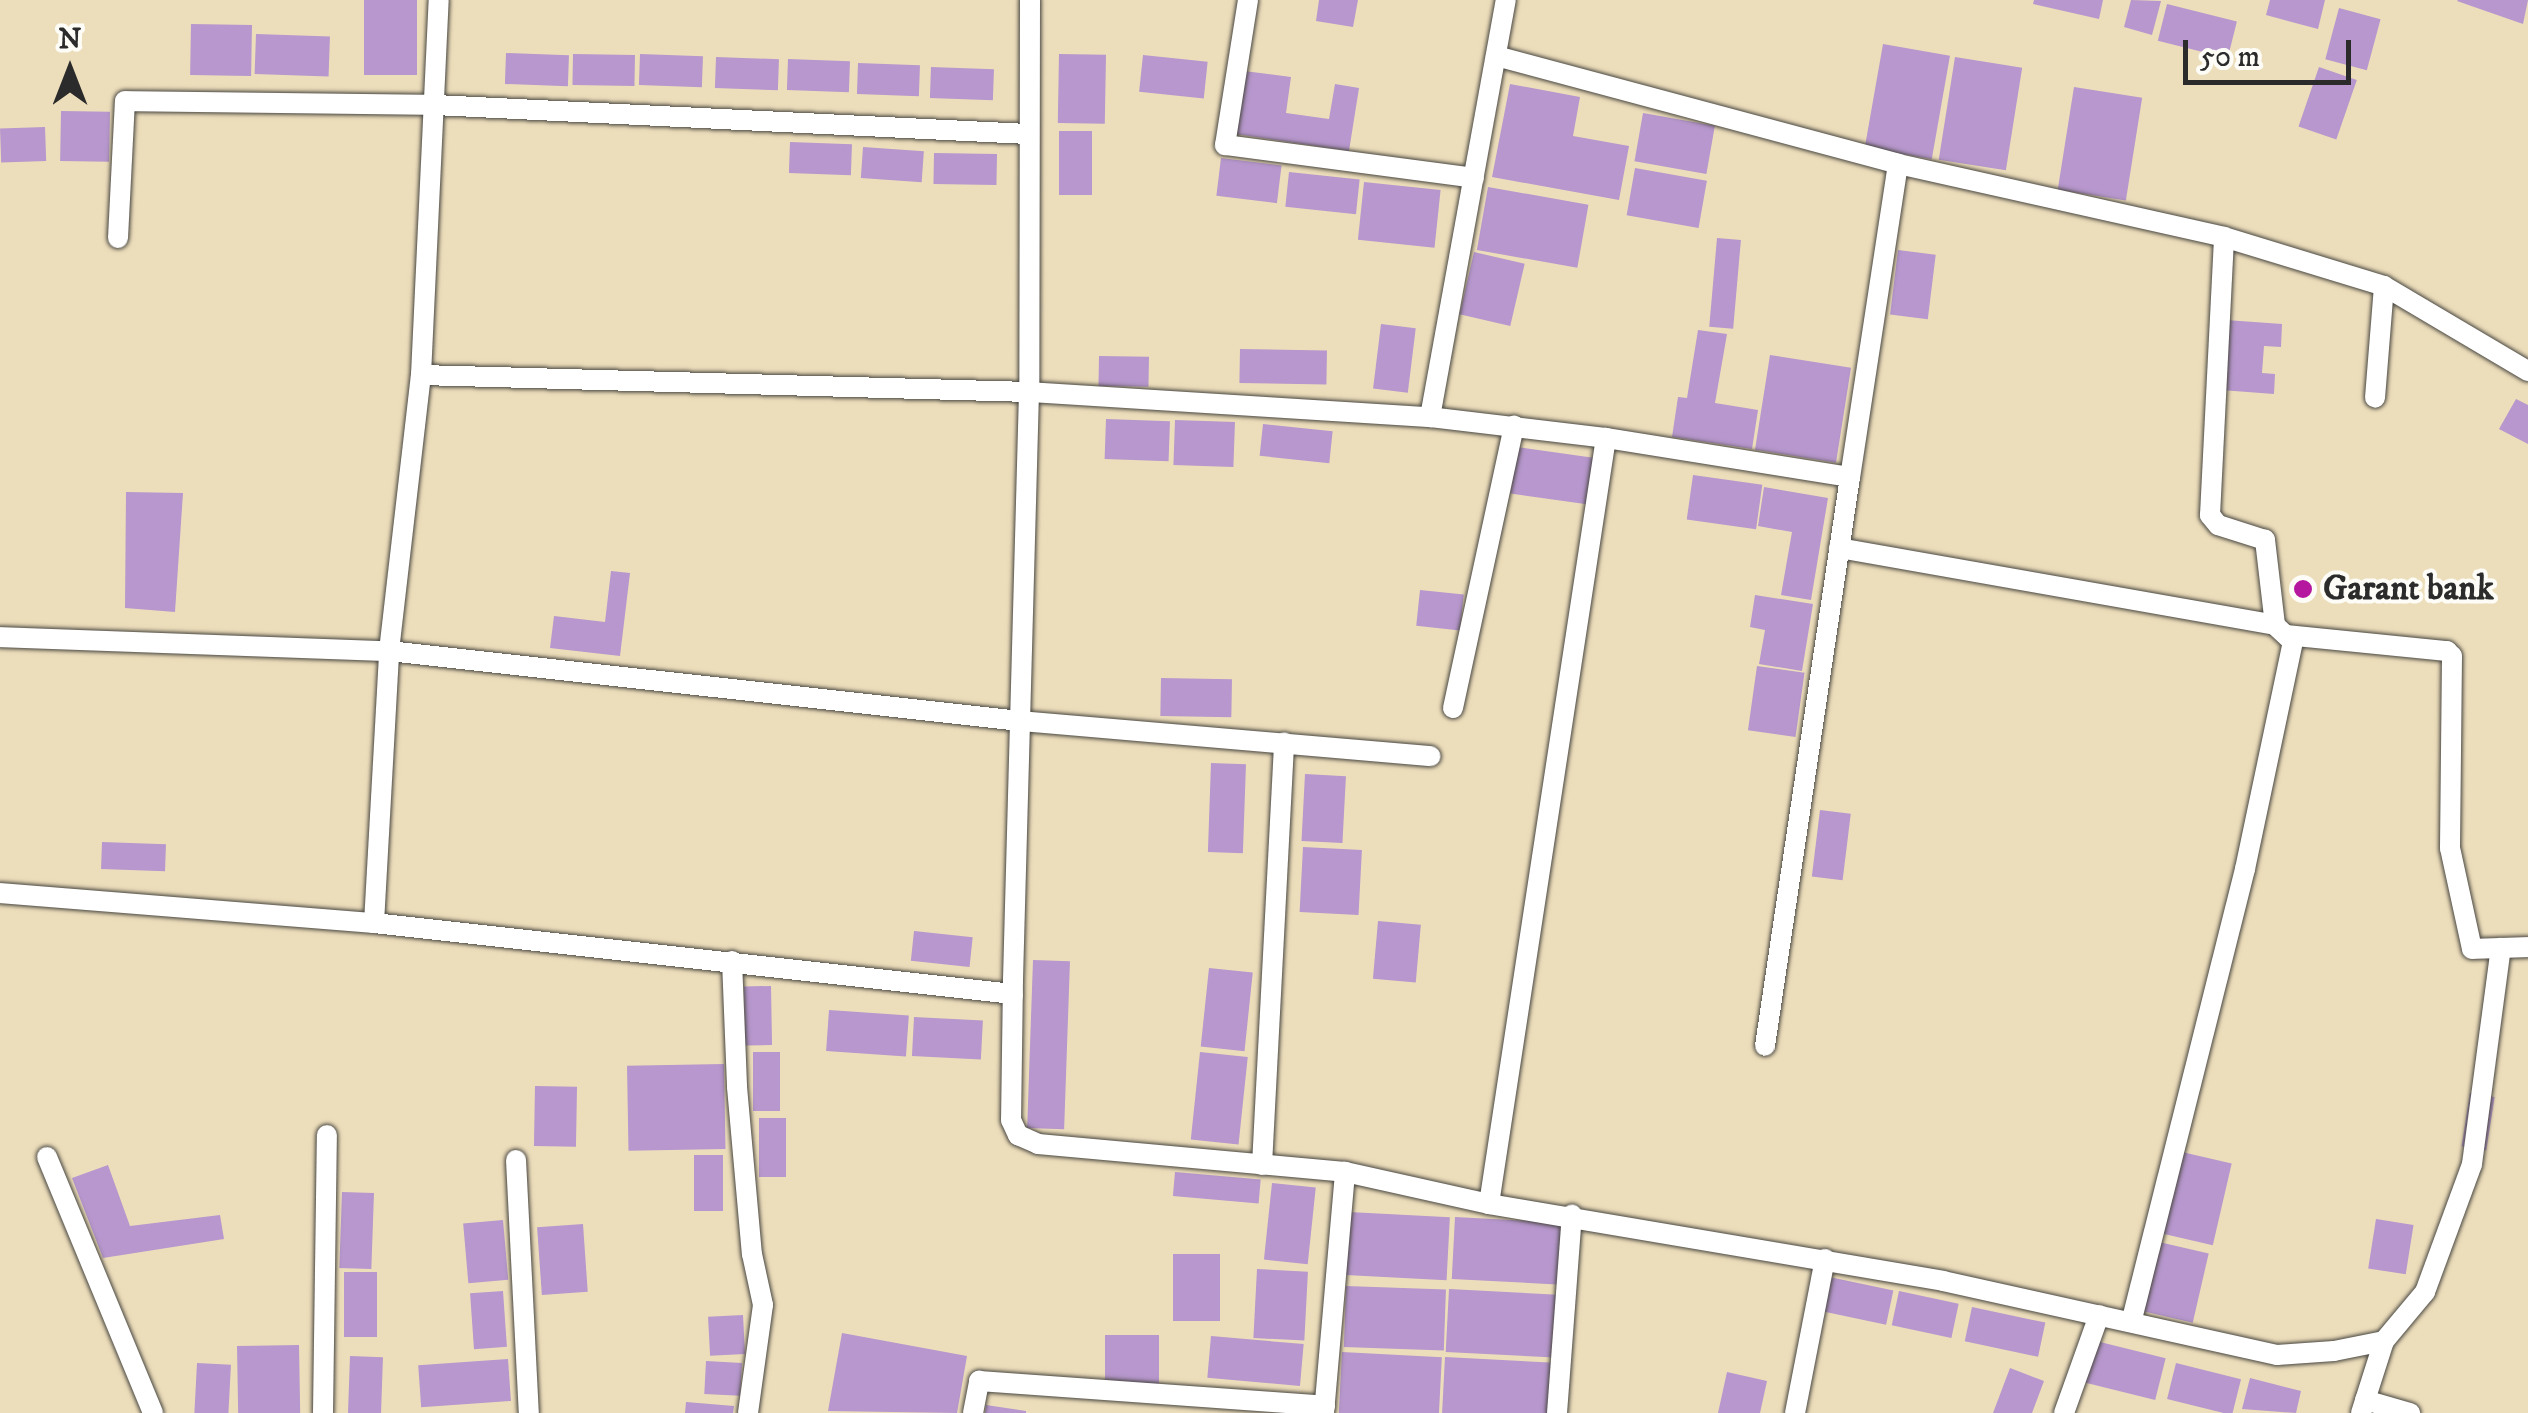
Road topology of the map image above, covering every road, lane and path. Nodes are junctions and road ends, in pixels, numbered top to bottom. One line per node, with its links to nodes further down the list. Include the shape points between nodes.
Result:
1 (439, 0): 6 (street)
2 (1030, 0): 7 (street)
3 (1248, 0): 9 (street, via 1225,145)
4 (1506, 0): 5 (street)
5 (1496, 56): 8 (street); 9 (street)
6 (435, 106): 7 (street); 11 (street, via 126,101); 14 (street)
7 (1028, 134): 15 (street)
8 (1898, 164): 10 (street); 20 (street)
9 (1474, 178): 17 (street)
10 (2224, 236): 12 (street); 22 (street, via 2210,515 2218,525 2265,540)
11 (118, 238)
12 (2384, 286): 13 (street); 16 (street)
13 (2528, 372)
14 (422, 375): 15 (street); 24 (street)
15 (1029, 392): 17 (street); 26 (street)
16 (2375, 398)
17 (1430, 417): 18 (street)
18 (1514, 426): 19 (street); 25 (street)
19 (1606, 438): 20 (street); 41 (street)
20 (1850, 478): 21 (street)
21 (1840, 548): 22 (street); 35 (street)
22 (2280, 630): 32 (street, via 2447,650 2452,656 2450,848 2472,949); 45 (street, via 2293,642 2245,869)
23 (0, 638): 24 (street)
24 (388, 651): 26 (street); 30 (street)
25 (1454, 708)
26 (1020, 720): 27 (street); 34 (street)
27 (1284, 743): 28 (street); 39 (street)
28 (1431, 756)
29 (0, 893): 30 (street)
30 (374, 923): 33 (street)
31 (2528, 946): 32 (street)
32 (2501, 948): 46 (street, via 2472,1164 2425,1292)
33 (732, 962): 34 (street); 52 (street, via 737,1087 762,1305)
34 (1013, 994): 39 (street, via 1011,1120 1018,1135 1038,1144)
35 (1765, 1046)
36 (326, 1135): 50 (street)
37 (47, 1157): 49 (street)
38 (516, 1160): 51 (street)
39 (1262, 1165): 40 (street)
40 (1346, 1172): 41 (street); 48 (street)
41 (1489, 1204): 42 (street)
42 (1572, 1215): 43 (street); 54 (street)
43 (1826, 1258): 44 (street); 55 (street)
44 (2099, 1315): 45 (street); 56 (street)
45 (2132, 1319): 46 (street, via 2277,1354)
46 (2384, 1341): 47 (street)
47 (2363, 1406): 57 (street)
48 (1324, 1409): 53 (street, via 979,1381)
49 (153, 1413)
50 (323, 1413)
51 (529, 1413)
52 (748, 1413)
53 (973, 1413)
54 (1557, 1413)
55 (1795, 1413)
56 (2064, 1413)
57 (2410, 1413)

